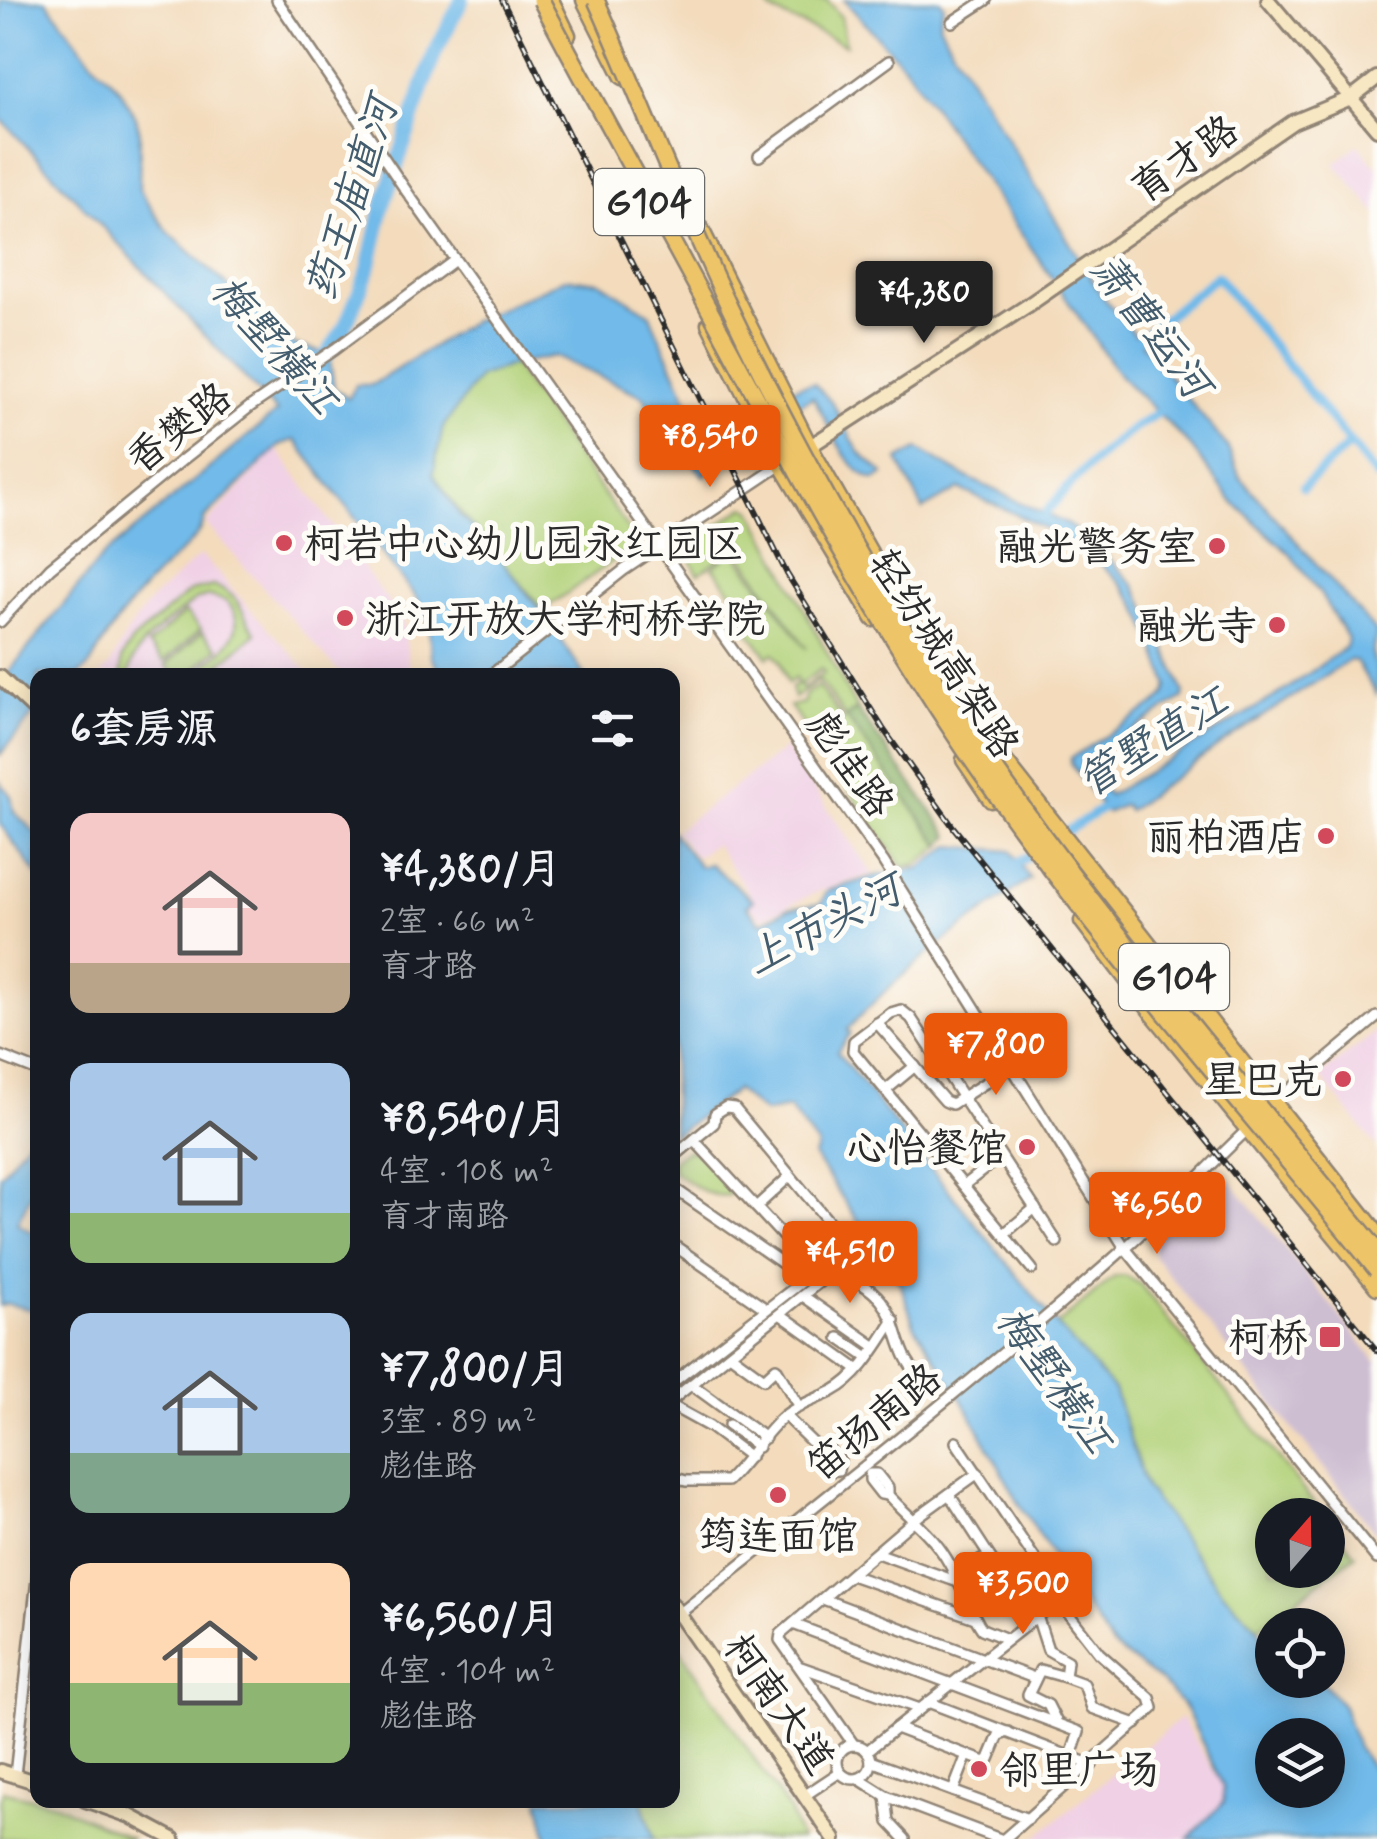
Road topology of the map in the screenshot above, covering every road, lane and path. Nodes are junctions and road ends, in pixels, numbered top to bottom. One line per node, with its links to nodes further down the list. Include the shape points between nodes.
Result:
1 (277, 0): 14 (street, 彪佳路)
2 (541, 0): 47 (highway, 轻纺城高架路, bridge, via 852,571 966,751 1141,984)
3 (551, 0): 16 (main road, G104)
4 (584, 0): 15 (main road, G104)
5 (596, 0): 45 (highway, 轻纺城高架路, bridge, via 735,319 907,634 1080,884)
6 (986, 0): 8 (street)
7 (1268, 0): 11 (street)
8 (952, 22)
9 (889, 60): 13 (street)
10 (1377, 78): 11 (street, 育才路)
11 (1351, 98): 12 (street); 15 (street, 育才路, via 1293,122)
12 (1377, 129)
13 (760, 156)
14 (455, 260): 17 (street, 彪佳路); 18 (street, 香樊路, via 251,406 50,568)
15 (810, 447): 16 (street, 育才路); 30 (main road, G104, via 986,737)
16 (781, 465): 17 (street); 31 (main road, G104, bridge, via 977,780 1153,1014)
17 (659, 546): 19 (street); 26 (street, 彪佳路, via 883,860)
18 (0, 622)
19 (499, 668)
20 (0, 677): 21 (street)
21 (30, 705)
22 (1377, 1017): 30 (street, 笛扬南路)
23 (877, 1023): 25 (street); 28 (street, via 854,1041 853,1050); 29 (street, via 901,1010 912,1018)
24 (0, 1056): 27 (street)
25 (915, 1066): 28 (street); 29 (street, via 944,1101 952,1104)
26 (1010, 1067): 29 (street); 43 (street, 彪佳路)
27 (30, 1068)
28 (886, 1090): 36 (street)
29 (962, 1096): 34 (street)
30 (1274, 1104): 31 (street, 笛扬南路); 40 (main road, G104)
31 (1249, 1128): 43 (street, 笛扬南路); 50 (main road, G104)
32 (694, 1140): 33 (street); 35 (street, via 714,1123 714,1114 734,1108); 38 (street)
33 (680, 1151)
34 (1000, 1157): 36 (street); 39 (street)
35 (789, 1177): 38 (street); 48 (street, via 850,1248)
36 (964, 1186): 41 (street)
37 (680, 1193): 49 (street)
38 (756, 1207): 48 (street)
39 (1035, 1208): 41 (street); 42 (street)
40 (1377, 1233)
41 (1004, 1234): 46 (street)
42 (1057, 1242)
43 (1125, 1248): 73 (street, 笛扬南路); 81 (street, 彪佳路)
44 (680, 1250): 53 (street)
45 (1377, 1250)
46 (1032, 1269)
47 (1377, 1270)
48 (815, 1271): 49 (street)
49 (805, 1279): 53 (street)
50 (1377, 1287)
51 (764, 1291): 53 (street)
52 (803, 1296): 54 (street); 55 (street, via 833,1272 858,1280 886,1303); 57 (street)
53 (762, 1306): 61 (street)
54 (780, 1314): 58 (street); 60 (street)
55 (894, 1320): 57 (street); 62 (street, via 908,1363)
56 (840, 1338): 59 (street)
57 (876, 1347): 59 (street)
58 (730, 1354): 63 (street); 65 (street, via 764,1379 776,1368)
59 (868, 1358): 60 (street)
60 (857, 1369): 65 (street)
61 (680, 1377)
62 (927, 1382)
63 (692, 1385): 64 (street); 69 (street)
64 (680, 1396)
65 (799, 1407): 67 (street)
66 (680, 1408): 72 (street)
67 (785, 1416): 69 (street); 76 (street, via 819,1449 828,1448)
68 (729, 1426): 71 (street)
69 (766, 1438): 71 (street)
70 (956, 1442): 74 (street)
71 (758, 1447): 72 (street)
72 (750, 1456): 75 (street, via 728,1481)
73 (867, 1471): 76 (street, 笛扬南路); 78 (street, via 881,1494)
74 (978, 1473): 77 (street); 85 (street)
75 (680, 1479)
76 (847, 1481): 86 (street, 笛扬南路)
77 (948, 1494): 78 (street); 80 (street)
78 (915, 1522): 79 (street); 83 (street)
79 (877, 1553): 82 (street); 83 (street)
80 (990, 1557): 83 (street); 88 (street, via 1012,1603)
81 (1377, 1559)
82 (851, 1575): 84 (street); 89 (street)
83 (956, 1577): 89 (street)
84 (823, 1599): 90 (street); 93 (street)
85 (1059, 1599): 88 (street); 100 (street, via 1099,1653 1150,1698 1154,1708)
86 (680, 1606)
87 (680, 1615): 114 (street, 柯南大道)
88 (1037, 1616): 91 (street); 95 (street, via 1048,1650 1067,1661)
89 (975, 1618): 91 (street)
90 (793, 1624): 94 (street, via 780,1640); 97 (street)
91 (1007, 1639): 93 (street)
92 (30, 1641): 110 (street)
93 (983, 1658): 96 (street); 97 (street)
94 (798, 1666): 98 (street); 103 (street)
95 (1065, 1677): 96 (street, via 1040,1670); 100 (street, via 1084,1684 1092,1708)
96 (1034, 1678): 99 (street, via 1028,1695 1048,1705)
97 (952, 1683): 98 (street); 99 (street)
98 (924, 1706): 101 (street); 102 (street)
99 (1058, 1724): 106 (street, via 1080,1732)
100 (1136, 1724): 107 (street)
101 (896, 1728): 104 (street); 105 (street)
102 (1008, 1732): 104 (street, via 999,1735 985,1762); 106 (street)
103 (854, 1745): 105 (street); 109 (street, via 840,1752)
104 (967, 1755): 113 (street)
105 (869, 1756): 111 (street, via 868,1772); 113 (street)
106 (1070, 1756): 107 (street)
107 (1092, 1764): 117 (street)
108 (0, 1771): 110 (street)
109 (840, 1772): 111 (street); 114 (street)
110 (15, 1775): 112 (street)
111 (860, 1778): 115 (street)
112 (30, 1780)
113 (953, 1791): 117 (street)
114 (804, 1796): 119 (street, 柯南大道)
115 (886, 1796): 120 (street, via 890,1822); 121 (street)
116 (108, 1808): 118 (street)
117 (1028, 1819): 121 (street)
118 (173, 1839)
119 (834, 1839)
120 (905, 1839)
121 (1002, 1839)

